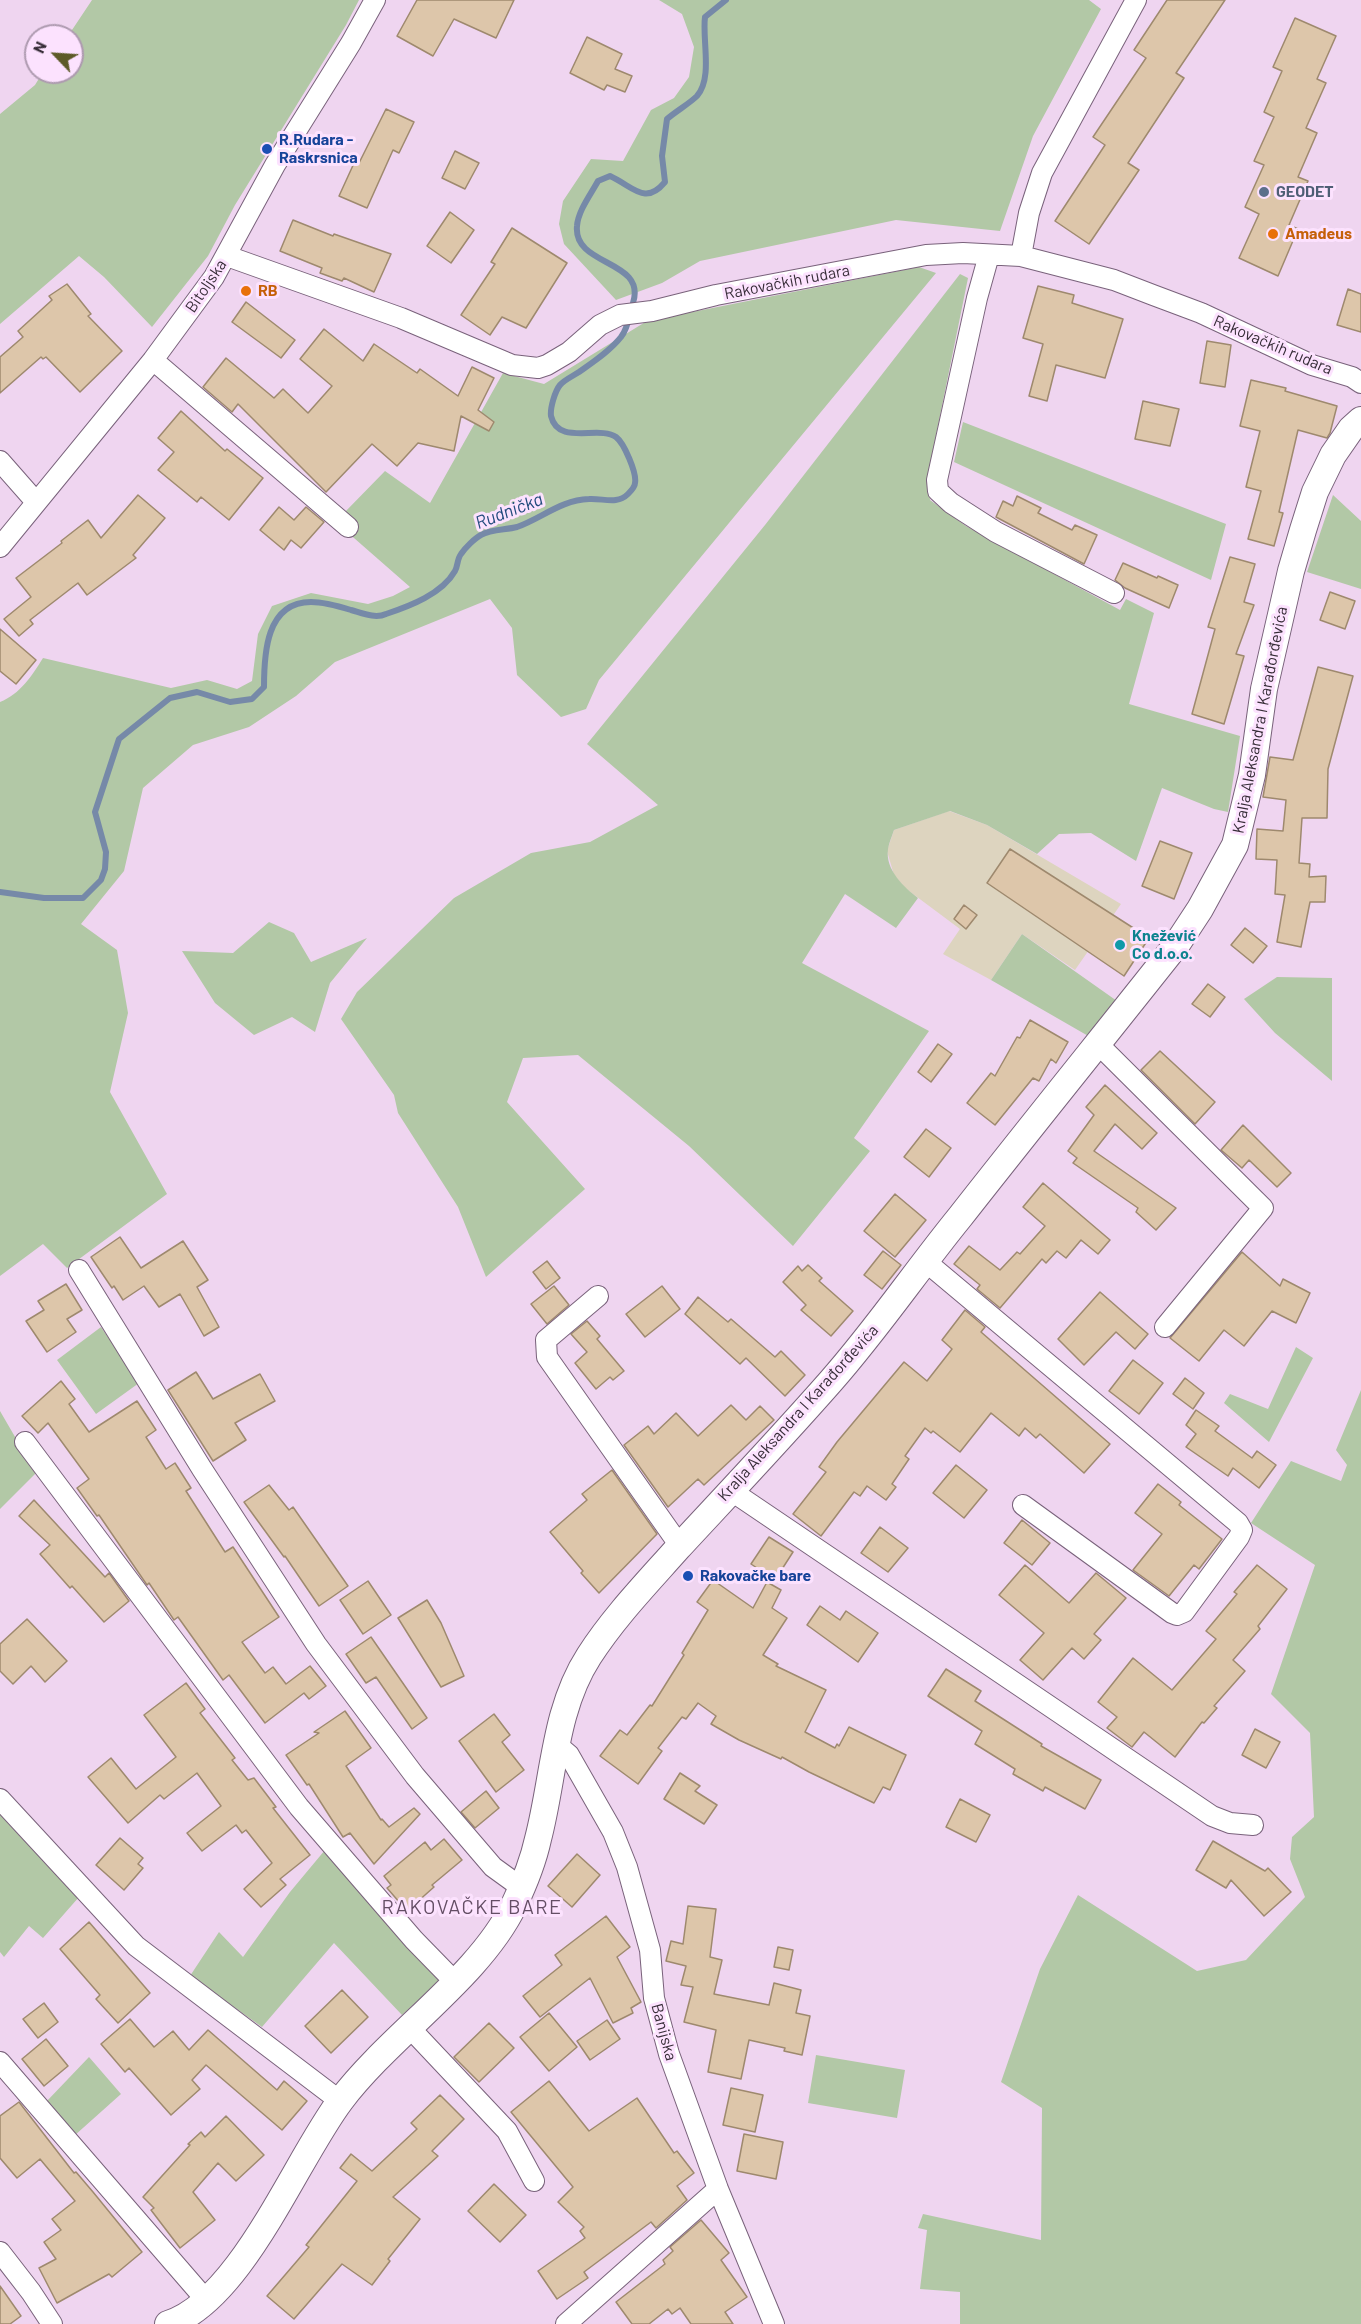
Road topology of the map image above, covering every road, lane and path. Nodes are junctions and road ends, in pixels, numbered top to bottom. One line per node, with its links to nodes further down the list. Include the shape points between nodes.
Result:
1 (375, 0): 4 (street, Bitoljska, via 274,165)
2 (1136, 0): 5 (street, via 1042,173 1029,213)
3 (989, 255): 4 (street, Rakovačkih rudara, via 926,255 620,315 569,352 538,368 520,367 401,318); 5 (street, Rakovačkih rudara); 13 (street, via 937,480 938,491 951,504 996,532)
4 (227, 256): 6 (street, Bitoljska)
5 (1022, 256): 7 (street, Rakovačkih rudara, via 1114,280)
6 (153, 360): 10 (street, Bitoljska); 11 (street)
7 (1361, 383)
8 (1361, 420): 14 (street, Kralja Aleksandra I Karađorđevića, via 1333,455 1303,530 1264,689 1252,775 1235,845 1177,944)
9 (0, 461): 10 (street)
10 (36, 502): 12 (street, Bitoljska)
11 (348, 527)
12 (0, 547)
13 (1114, 593)
14 (1097, 1043): 15 (street, Kralja Aleksandra I Karađorđevića); 18 (street, via 1263,1208)
15 (925, 1262): 20 (street, Kralja Aleksandra I Karađorđevića, via 830,1382); 21 (street, via 1242,1530 1178,1615)
16 (79, 1270): 26 (street, via 316,1644 414,1776 493,1867)
17 (598, 1296): 22 (street, via 546,1340 547,1357)
18 (1165, 1327)
19 (25, 1442): 27 (street, via 298,1807)
20 (730, 1490): 22 (street, Kralja Aleksandra I Karađorđevića); 25 (street, via 1212,1816)
21 (1023, 1504)
22 (680, 1546): 23 (street, Kralja Aleksandra I Karađorđevića, via 589,1655 574,1684)
23 (556, 1744): 26 (street, Kralja Aleksandra I Karađorđevića, via 538,1839); 32 (street, Banijska, via 569,1755 613,1832 627,1867 650,1950 660,2027)
24 (0, 1799): 30 (street, via 136,1946)
25 (1253, 1825)
26 (522, 1888): 27 (street, Kralja Aleksandra I Karađorđevića, via 488,1945)
27 (455, 1982): 28 (street, Kralja Aleksandra I Karađorđevića)
28 (409, 2026): 30 (street, Kralja Aleksandra I Karađorđevića); 31 (street, via 502,2126)
29 (0, 2062): 34 (street)
30 (340, 2101): 34 (street, Kralja Aleksandra I Karađorđevića, via 263,2228 233,2272)
31 (534, 2181)
32 (718, 2189): 37 (street); 38 (street, Banijska)
33 (0, 2252): 35 (street)
34 (206, 2300): 36 (street, Kralja Aleksandra I Karađorđevića)
35 (52, 2324)
36 (168, 2324)
37 (567, 2324)
38 (774, 2324)

